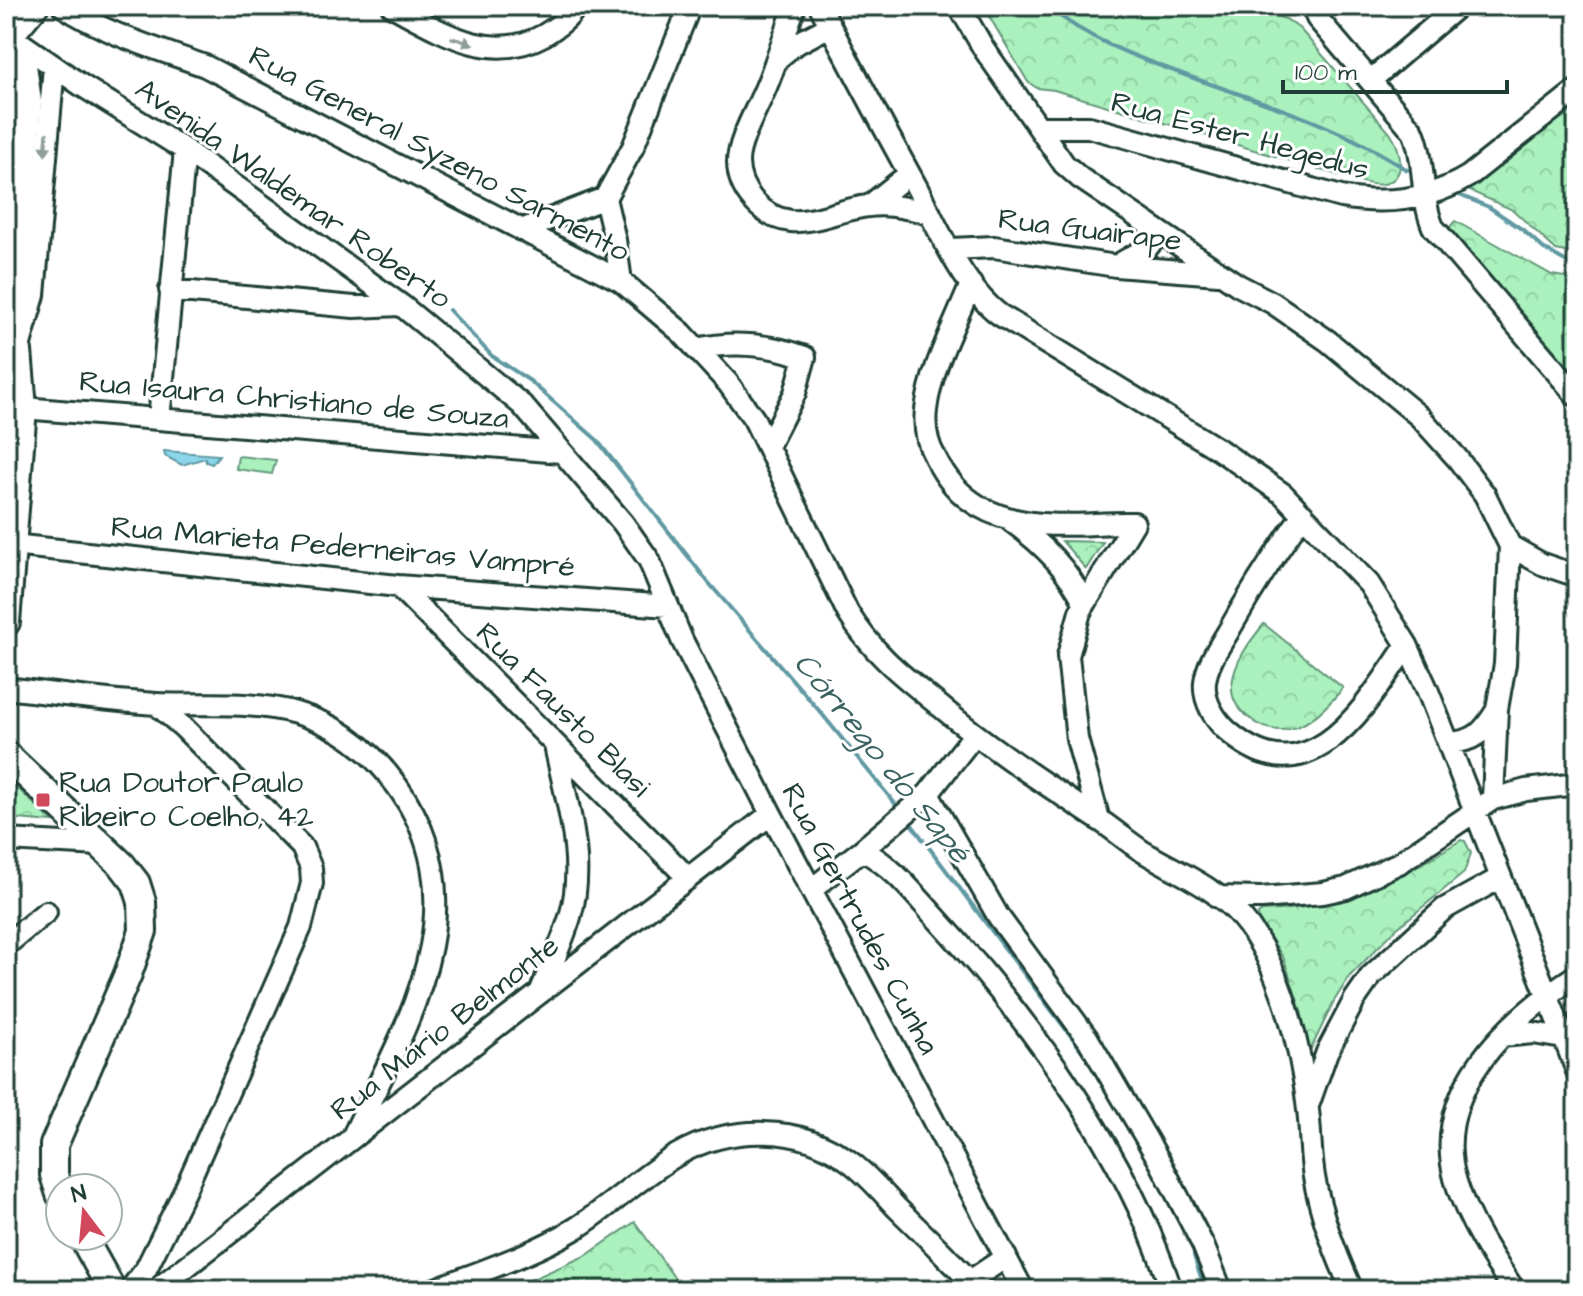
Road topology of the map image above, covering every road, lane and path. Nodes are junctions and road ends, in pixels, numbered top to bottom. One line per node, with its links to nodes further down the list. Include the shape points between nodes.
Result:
1 (38, 6): 13 (street)
2 (63, 6): 25 (street, Rua General Syzeno Sarmento, via 205,66)
3 (392, 6): 11 (street)
4 (576, 6): 11 (street, one-way to 4, via 466,43 508,45 546,33)
5 (690, 6): 22 (street, via 633,147)
6 (795, 6): 14 (street)
7 (820, 6): 12 (street)
8 (959, 6): 18 (street)
9 (1312, 6): 16 (street)
10 (1458, 6): 16 (street)
11 (421, 14)
12 (830, 26): 14 (street); 20 (street)
13 (9, 33): 15 (street, Avenida Waldemar Roberto); 37 (main road, via 22,58 28,102)
14 (777, 59): 23 (street, via 740,152 739,171 748,194 759,208 791,221)
15 (54, 66): 19 (street, Avenida Waldemar Roberto); 37 (street, one-way to 37, via 34,295)
16 (1371, 80): 21 (street, via 1413,131)
17 (1577, 90): 21 (street, Rua Ester Hegedus, via 1469,176)
18 (1040, 127): 21 (street, Rua Ester Hegedus, via 1089,127 1341,197 1381,202); 26 (street, via 1064,164)
19 (185, 150): 29 (street, Avenida Waldemar Roberto); 33 (street)
20 (909, 174): 23 (street); 24 (street)
21 (1425, 194): 40 (street, via 1440,236)
22 (605, 198): 25 (street); 31 (street)
23 (869, 206): 24 (street)
24 (930, 213): 27 (street)
25 (521, 230): 31 (street, Rua General Syzeno Sarmento)
26 (1159, 233): 28 (street, via 1147,248); 30 (street)
27 (951, 249): 28 (street, Rua Guairape, via 994,247); 32 (street)
28 (1116, 266): 30 (street, Rua Guairape)
29 (360, 273): 34 (street, via 350,294); 35 (street, Avenida Waldemar Roberto)
30 (1222, 274): 48 (street, via 1328,341 1420,417 1485,495)
31 (621, 281): 39 (street, Rua General Syzeno Sarmento)
32 (971, 284): 36 (street); 38 (street)
33 (170, 290): 34 (street); 42 (street)
34 (336, 303): 35 (street)
35 (401, 305): 44 (street, Avenida Waldemar Roberto, via 522,405)
36 (989, 306): 38 (street); 45 (street, via 1232,458)
37 (10, 337): 41 (main road)
38 (947, 342): 46 (street, via 925,412 929,446 961,496)
39 (696, 349): 43 (street, Rua General Syzeno Sarmento, via 754,419); 43 (street, via 745,345 782,348 805,357 795,393)
40 (1577, 396)
41 (23, 408): 42 (street, Rua Isaura Christiano de Souza); 47 (main road)
42 (159, 419): 44 (street, Rua Isaura Christiano de Souza)
43 (768, 446): 58 (street, Rua General Syzeno Sarmento, via 862,636)
44 (561, 452): 52 (street, Avenida Waldemar Roberto, via 649,560)
45 (1303, 514): 54 (street, via 1369,584); 54 (street, via 1213,658 1206,696 1222,725 1271,755 1320,748 1351,721)
46 (1004, 517): 51 (street, via 1047,549 1074,581); 51 (street, via 1042,524 1134,523)
47 (12, 545): 50 (street, Rua Marieta Pederneiras Vampré); 53 (main road)
48 (1510, 546): 49 (street); 57 (street, via 1505,664)
49 (1577, 576)
50 (398, 586): 52 (street, Rua Marieta Pederneiras Vampré); 60 (street, Rua Fausto Blasi)
51 (1085, 604): 66 (street, via 1068,656 1077,739)
52 (668, 606): 65 (street, Rua Gertrudes Cunha)
53 (6, 622)
54 (1407, 645): 59 (street)
55 (6, 688): 56 (street)
56 (156, 704): 83 (street, via 293,711 319,720 349,736 377,761 414,815 436,898 431,955 408,1021); 89 (street, via 295,840 311,868 312,883 301,927 184,1192)
57 (1497, 709): 59 (street, via 1475,738); 64 (street)
58 (974, 735): 63 (street); 66 (street, Rua General Syzeno Sarmento)
59 (1449, 743): 64 (street)
60 (554, 745): 70 (street, Rua Fausto Blasi); 77 (street, via 577,873 570,916)
61 (6, 755): 68 (main road)
62 (1577, 784): 64 (street, via 1526,790)
63 (922, 799): 69 (street); 94 (street, via 998,916 1088,1039 1160,1162)
64 (1484, 804): 71 (street); 73 (street, via 1399,863 1346,888 1261,898)
65 (771, 814): 70 (street, Rua Mário Belmonte); 72 (street, Rua Gertrudes Cunha)
66 (1099, 820): 73 (street, Rua General Syzeno Sarmento)
67 (6, 840): 68 (street)
68 (101, 845): 84 (main road, via 136,883 143,931 58,1130)
69 (862, 850): 72 (street); 93 (street, via 898,876 978,964 1047,1055 1142,1211)
70 (687, 877): 77 (street, Rua Mário Belmonte)
71 (1500, 878): 78 (street); 82 (street, via 1444,909 1371,976 1327,1052)
72 (812, 889): 86 (street, Rua Gertrudes Cunha)
73 (1218, 897): 82 (street, Rua General Syzeno Sarmento, via 1256,936 1275,976)
74 (46, 912): 75 (street)
75 (6, 945)
76 (1577, 975): 78 (street)
77 (540, 993): 83 (street, Rua Mário Belmonte)
78 (1547, 996): 79 (street); 80 (street)
79 (1502, 1036): 80 (street, via 1533,1033); 96 (street, via 1457,1102 1452,1162 1464,1206)
80 (1563, 1038): 81 (street)
81 (1577, 1071)
82 (1308, 1107): 95 (street, Rua General Syzeno Sarmento, via 1315,1181)
83 (352, 1138): 90 (street, Rua Mário Belmonte)
84 (55, 1172)
85 (91, 1252): 88 (main road)
86 (1006, 1257): 87 (street); 92 (street, Rua Gertrudes Cunha)
87 (974, 1286): 91 (street, via 849,1161 806,1140 755,1132 694,1146 574,1230 510,1262)
88 (112, 1290)
89 (130, 1290)
90 (156, 1290)
91 (433, 1290)
92 (1023, 1290)
93 (1171, 1290)
94 (1221, 1290)
95 (1352, 1290)
96 (1514, 1290)

